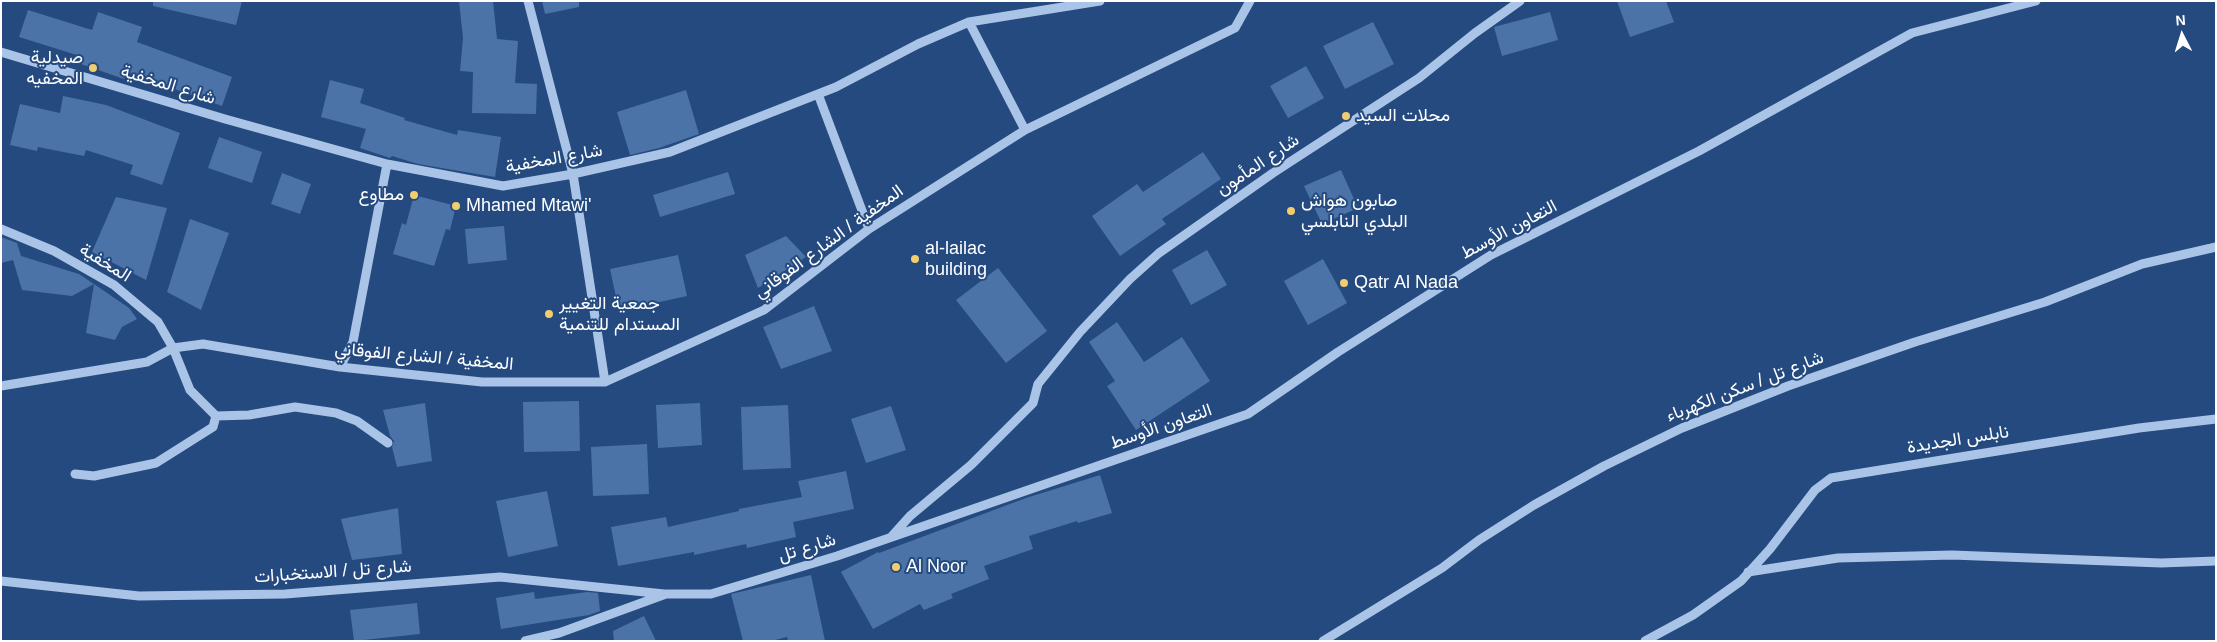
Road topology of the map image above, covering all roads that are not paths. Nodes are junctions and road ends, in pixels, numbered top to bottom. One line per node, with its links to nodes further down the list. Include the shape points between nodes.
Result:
1 (528, 1): 11 (street)
2 (1100, 1): 6 (street, شارع المخفية)
3 (1250, 1): 9 (street, المخفية / الشارع الفوقاني, via 1235,28)
4 (1520, 1): 18 (street, شارع المأمون, via 1419,78 1167,246 1095,316)
5 (2036, 1): 24 (street, التعاون الأوسط, via 1912,33 1699,151 1491,255 1338,352 1248,414)
6 (968, 22): 8 (street, شارع المخفية); 9 (street)
7 (1, 52): 10 (street, شارع المخفية)
8 (818, 94): 11 (street, شارع المخفية, via 670,152); 13 (street)
9 (1025, 130): 13 (street, المخفية / الشارع الفوقاني)
10 (387, 164): 11 (street, شارع المخفية, via 503,186); 16 (street, via 353,342)
11 (573, 174): 17 (street)
12 (1, 229): 15 (street, المخفية, via 54,251 114,285 158,322)
13 (869, 229): 17 (street, المخفية / الشارع الفوقاني, via 764,310)
14 (2216, 247): 30 (street, شارع تل / سكن الكهرباء, via 2142,264 2045,302 1788,386 1682,428 1534,505 1442,568)
15 (173, 348): 16 (street, المخفية / الشارع الفوقاني, via 203,344); 19 (street, المخفية / الشارع الفوقاني, via 147,362); 20 (street, المخفية, via 190,390)
16 (340, 367): 17 (street, المخفية / الشارع الفوقاني, via 482,382)
17 (605, 382)
18 (1038, 384): 24 (street, شارع تل, via 1033,403 971,466 910,516)
19 (1, 386)
20 (216, 416): 22 (street, via 249,415 295,407 336,413 357,421); 23 (street, via 213,427 156,463 94,476)
21 (2216, 419): 26 (street, نابلس الجديدة, via 2139,428 1831,478 1815,490)
22 (388, 443)
23 (75, 474)
24 (890, 538): 28 (street, شارع تل, via 711,594)
25 (2216, 561): 26 (street, via 2161,563 1942,555 1838,558)
26 (1748, 572): 31 (street, نابلس الجديدة, via 1741,581 1693,616)
27 (1, 581): 28 (street, شارع تل / الاستخبارات, via 139,596 285,594 500,577)
28 (666, 594): 29 (street, شارع تل, via 559,634)
29 (525, 641)
30 (1324, 641)
31 (1645, 641)

